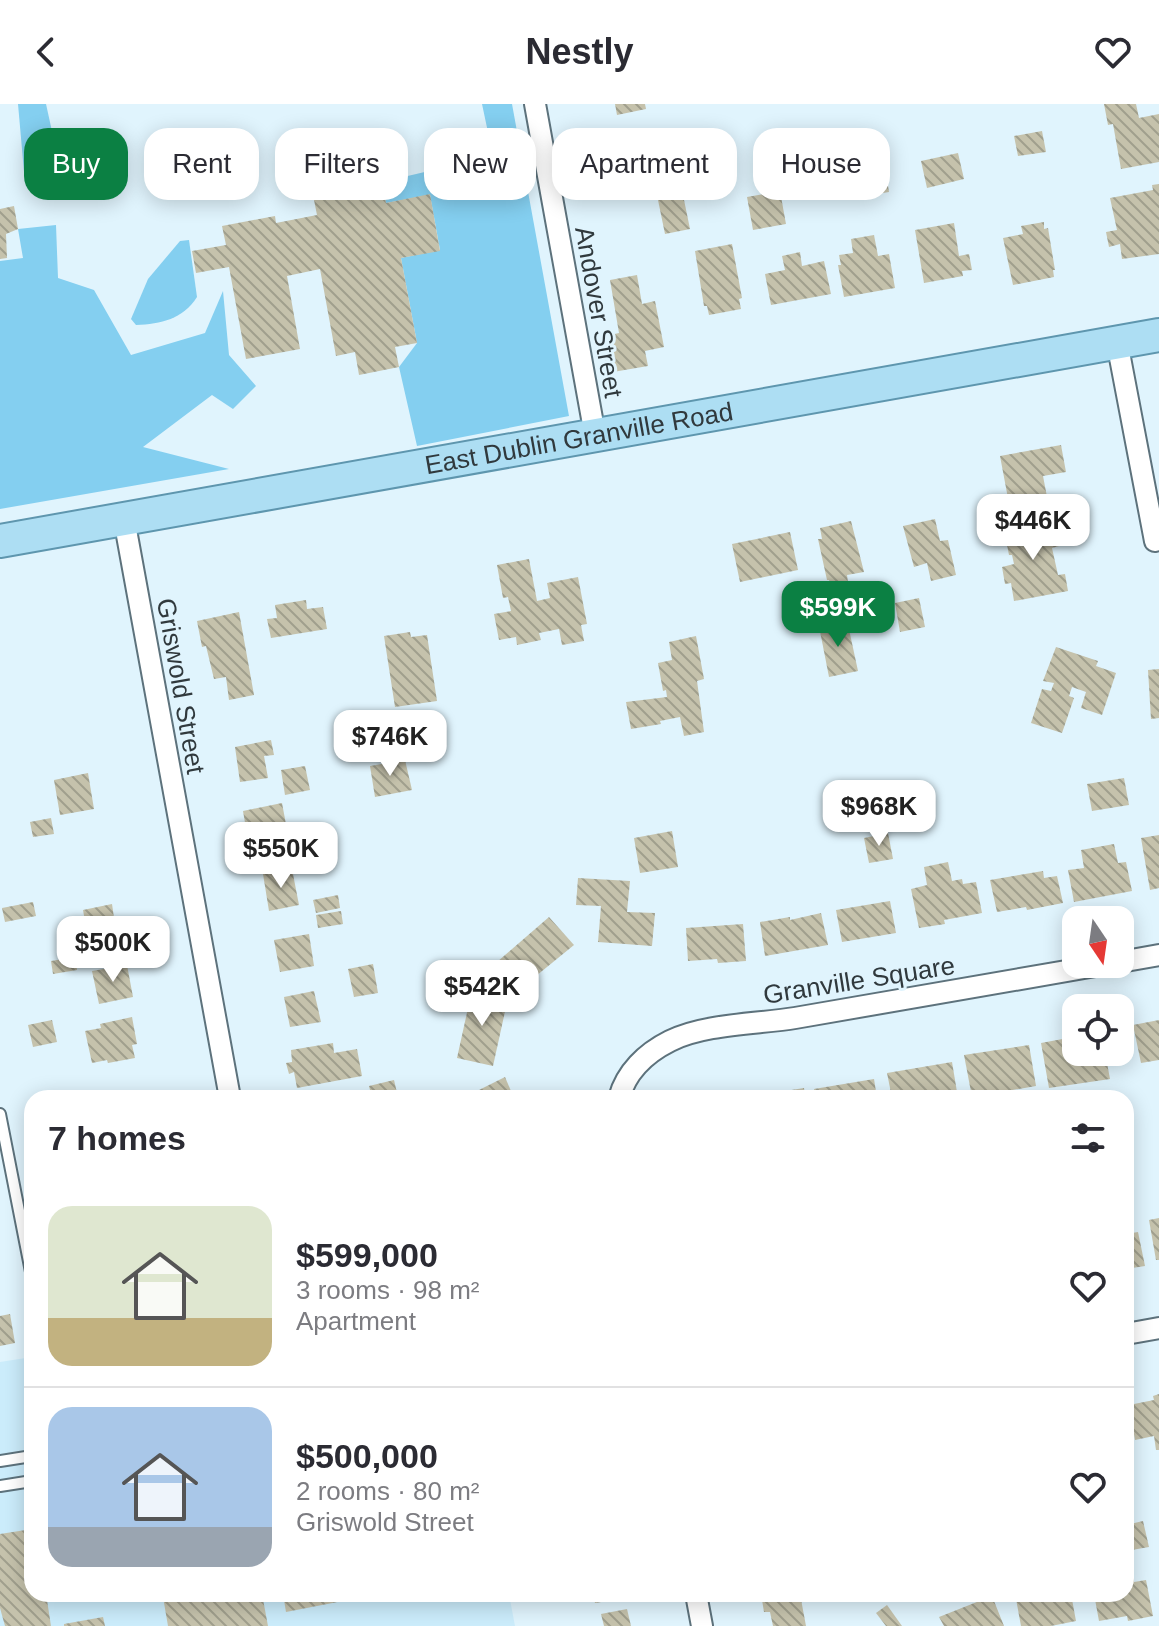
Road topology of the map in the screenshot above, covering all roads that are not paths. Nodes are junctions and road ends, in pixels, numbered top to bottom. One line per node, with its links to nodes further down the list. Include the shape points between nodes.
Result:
1 (535, 104): 4 (street, Andover Street)
2 (1159, 335): 3 (main road, East Dublin Granville Road)
3 (1117, 342): 4 (main road, East Dublin Granville Road); 7 (street)
4 (595, 435): 5 (main road, East Dublin Granville Road)
5 (124, 519): 6 (main road, East Dublin Granville Road); 11 (street, Griswold Street)
6 (0, 541)
7 (1155, 541)
8 (1159, 955): 9 (street)
9 (1134, 959)
10 (1062, 971): 12 (street, Granville Square, via 704,1031 671,1040 648,1054 630,1072)
11 (229, 1090)
12 (622, 1090)
13 (0, 1114): 14 (lane)
14 (24, 1236)
15 (1159, 1328): 16 (street)
16 (1134, 1333)
17 (24, 1457): 18 (lane)
18 (0, 1461)
19 (24, 1482): 20 (lane)
20 (0, 1486)
21 (698, 1602): 22 (street)
22 (702, 1626)

